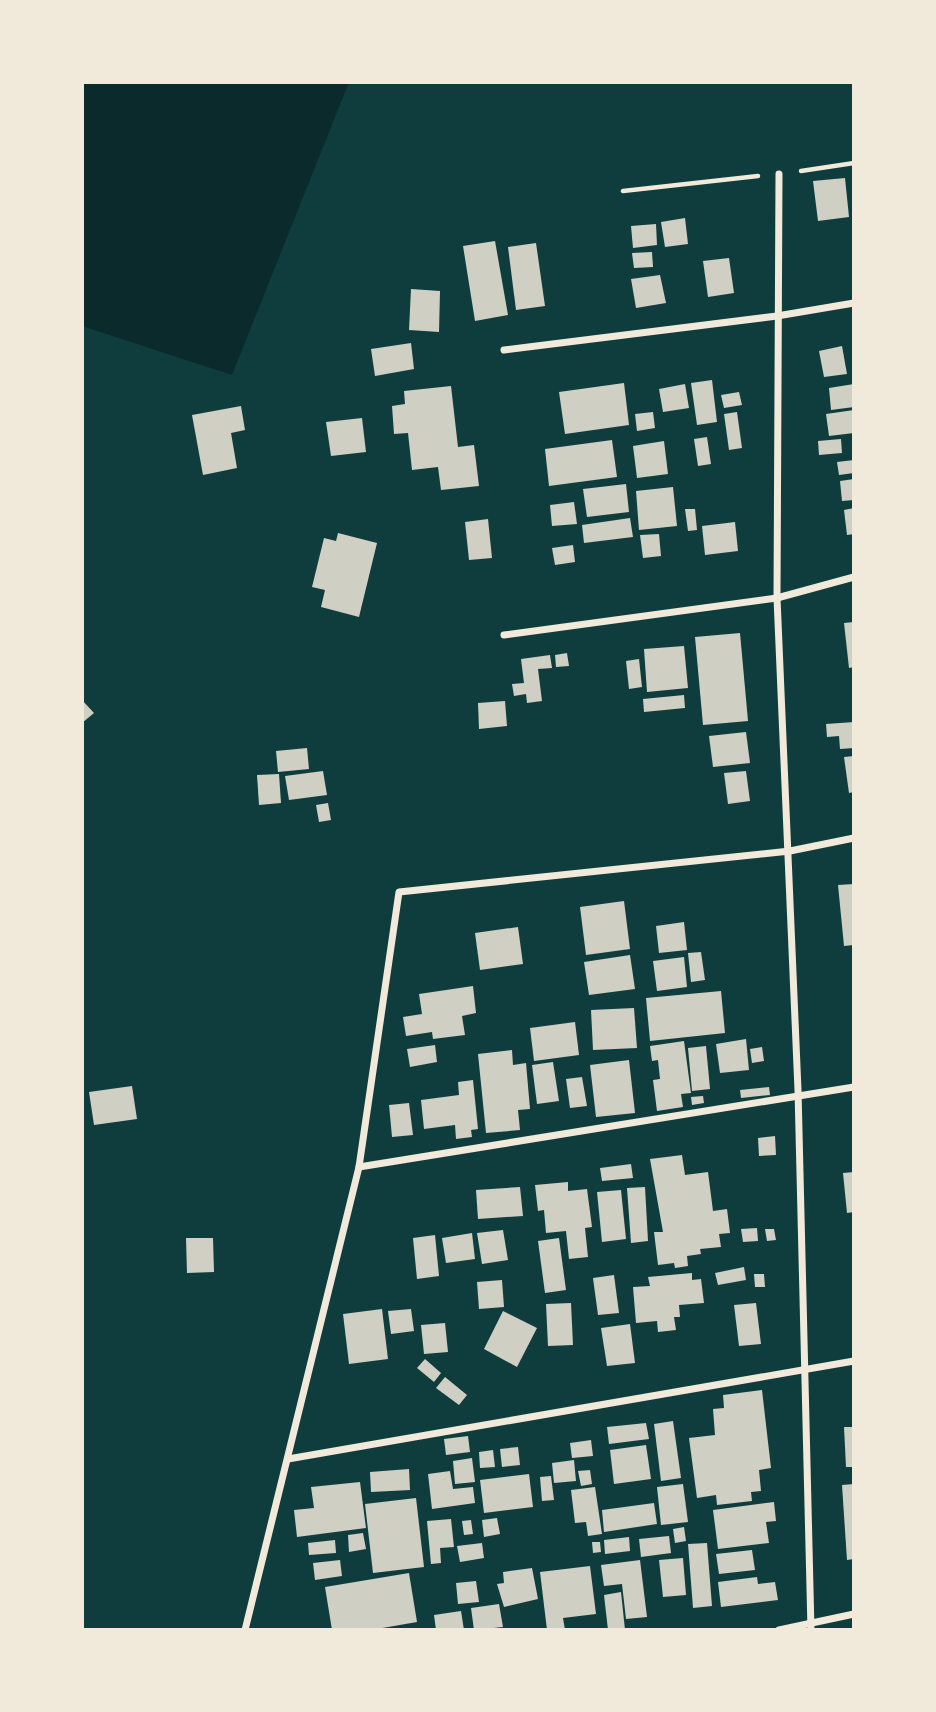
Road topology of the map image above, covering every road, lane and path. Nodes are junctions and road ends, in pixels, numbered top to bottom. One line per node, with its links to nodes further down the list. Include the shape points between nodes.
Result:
1 (854, 163): 2 (path)
2 (779, 174): 3 (path); 5 (street)
3 (623, 191)
4 (854, 303): 5 (street)
5 (777, 316): 6 (street); 8 (street)
6 (504, 350)
7 (854, 577): 8 (street)
8 (777, 598): 9 (street); 11 (street)
9 (504, 635)
10 (854, 838): 11 (street)
11 (790, 851): 13 (street); 14 (street, via 399,892)
12 (854, 1087): 13 (street)
13 (798, 1098): 14 (street); 16 (street)
14 (359, 1167): 17 (street)
15 (854, 1361): 16 (street)
16 (806, 1370): 17 (street); 19 (street)
17 (288, 1459): 20 (street)
18 (854, 1614): 19 (street)
19 (811, 1625): 21 (street)
20 (244, 1630)
21 (779, 1630)

